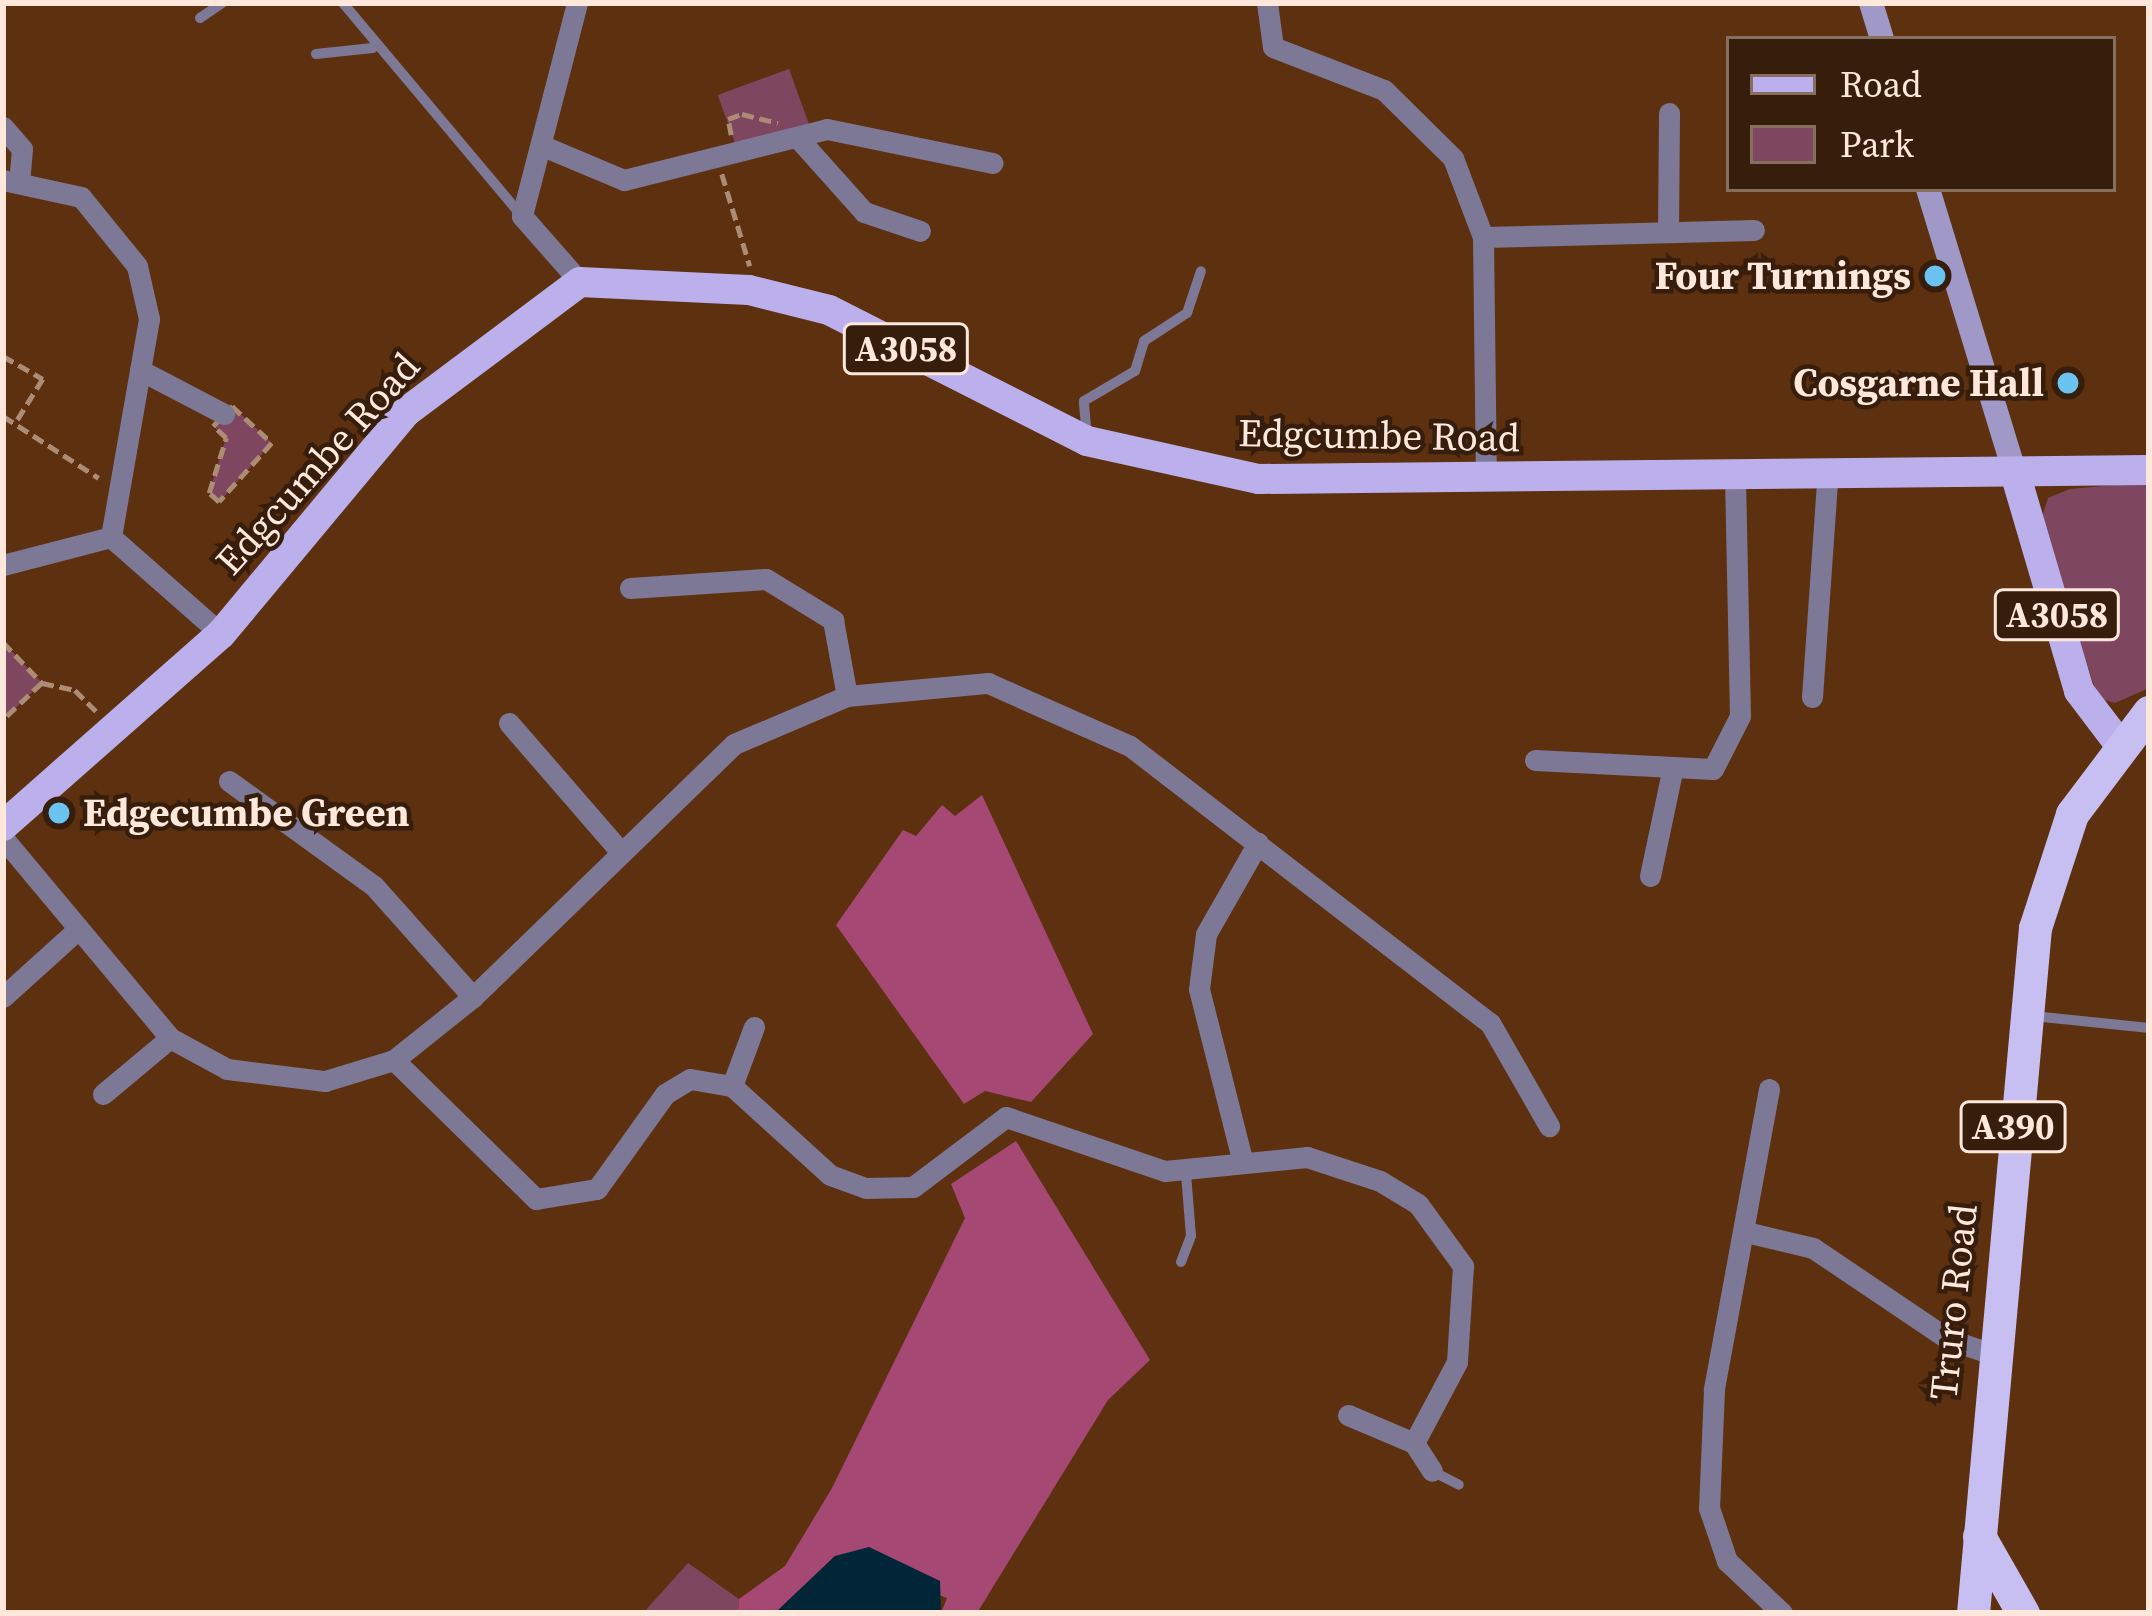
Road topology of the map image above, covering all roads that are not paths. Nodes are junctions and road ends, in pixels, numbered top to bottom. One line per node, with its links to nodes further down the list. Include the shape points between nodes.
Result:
1 (222, 3): 6 (lane)
2 (343, 3): 8 (lane)
3 (577, 3): 13 (street)
4 (1267, 3): 21 (street, via 1273,46 1384,89 1453,158)
5 (1871, 3): 7 (main road)
6 (200, 18)
7 (1881, 36)
8 (373, 48): 9 (lane); 17 (lane)
9 (316, 54)
10 (1669, 113): 20 (street)
11 (3, 127): 15 (street, via 22,148)
12 (796, 137): 13 (street, via 624,180); 14 (street, via 903,137); 19 (street, via 864,212)
13 (543, 146): 17 (street)
14 (993, 164)
15 (11, 182): 24 (street, via 81,197 137,266 149,319)
16 (1929, 192): 30 (main road)
17 (522, 216): 23 (street)
18 (1754, 230): 20 (street)
19 (920, 231)
20 (1668, 232): 21 (street)
21 (1483, 237): 31 (street)
22 (1201, 271): 26 (lane, via 1187,313 1144,341 1136,370 1084,400)
23 (580, 282): 26 (main road, Edgcumbe Road / A3058, via 748,290 829,310); 35 (main road, Edgcumbe Road, via 406,412)
24 (140, 370): 25 (street); 32 (street)
25 (224, 414)
26 (1087, 441): 31 (main road, Edgcumbe Road / A3058, via 1258,479)
27 (1828, 470): 29 (main road, Edgcumbe Road / A3058); 30 (main road, Edgcumbe Road / A3058); 37 (street)
28 (2149, 470): 30 (main road, Edgcumbe Road / A3058)
29 (1735, 472): 31 (main road, Edgcumbe Road / A3058); 42 (street, via 1740,716 1713,770)
30 (2015, 473): 40 (main road, A3058, via 2079,692)
31 (1486, 478)
32 (111, 537): 33 (street); 35 (street)
33 (3, 565)
34 (630, 588): 36 (street, via 766,579 833,620)
35 (221, 634): 44 (main road, Edgcumbe Road)
36 (848, 696): 46 (street, via 988,682 1130,746); 47 (street, via 734,744)
37 (1812, 697)
38 (2149, 712): 40 (highway, Truro Road / A390)
39 (509, 723): 47 (street)
40 (2120, 745): 52 (highway, Truro Road / A390, via 2056,847)
41 (1534, 760): 42 (street)
42 (1673, 767): 48 (street)
43 (229, 781): 51 (street, via 374,886)
44 (11, 808)
45 (3, 838): 49 (street)
46 (1258, 843): 60 (street, via 1490,1024); 61 (street, via 1206,934 1199,989)
47 (620, 851): 51 (street)
48 (1650, 876)
49 (76, 931): 50 (street); 55 (street)
50 (3, 997)
51 (472, 997): 56 (street)
52 (2024, 1015): 54 (lane); 65 (highway, Truro Road / A390)
53 (754, 1027): 57 (street)
54 (2149, 1028)
55 (170, 1038): 56 (street, via 226,1070 284,1080); 59 (street)
56 (394, 1060): 57 (street, via 536,1198 597,1189 690,1078)
57 (732, 1086): 62 (street, via 830,1175 866,1188 913,1187 1006,1117)
58 (1769, 1089): 63 (street)
59 (103, 1094)
60 (1549, 1126)
61 (1243, 1163): 62 (street); 67 (street, via 1306,1157 1380,1180 1439,1226 1463,1266 1465,1319 1457,1362)
62 (1186, 1174): 64 (lane, via 1191,1236)
63 (1746, 1232): 65 (street, via 1813,1249 1948,1339); 71 (street, via 1714,1390 1708,1508 1727,1561)
64 (1180, 1262)
65 (1992, 1354): 70 (highway, Truro Road / A390)
66 (1348, 1415): 67 (street)
67 (1414, 1443): 68 (street)
68 (1432, 1471): 69 (lane)
69 (1459, 1485)
70 (1976, 1529): 72 (highway, Truro Road / A390); 74 (highway)
71 (1782, 1613)
72 (1973, 1613)
73 (1994, 1613): 74 (highway)
74 (2019, 1613)

